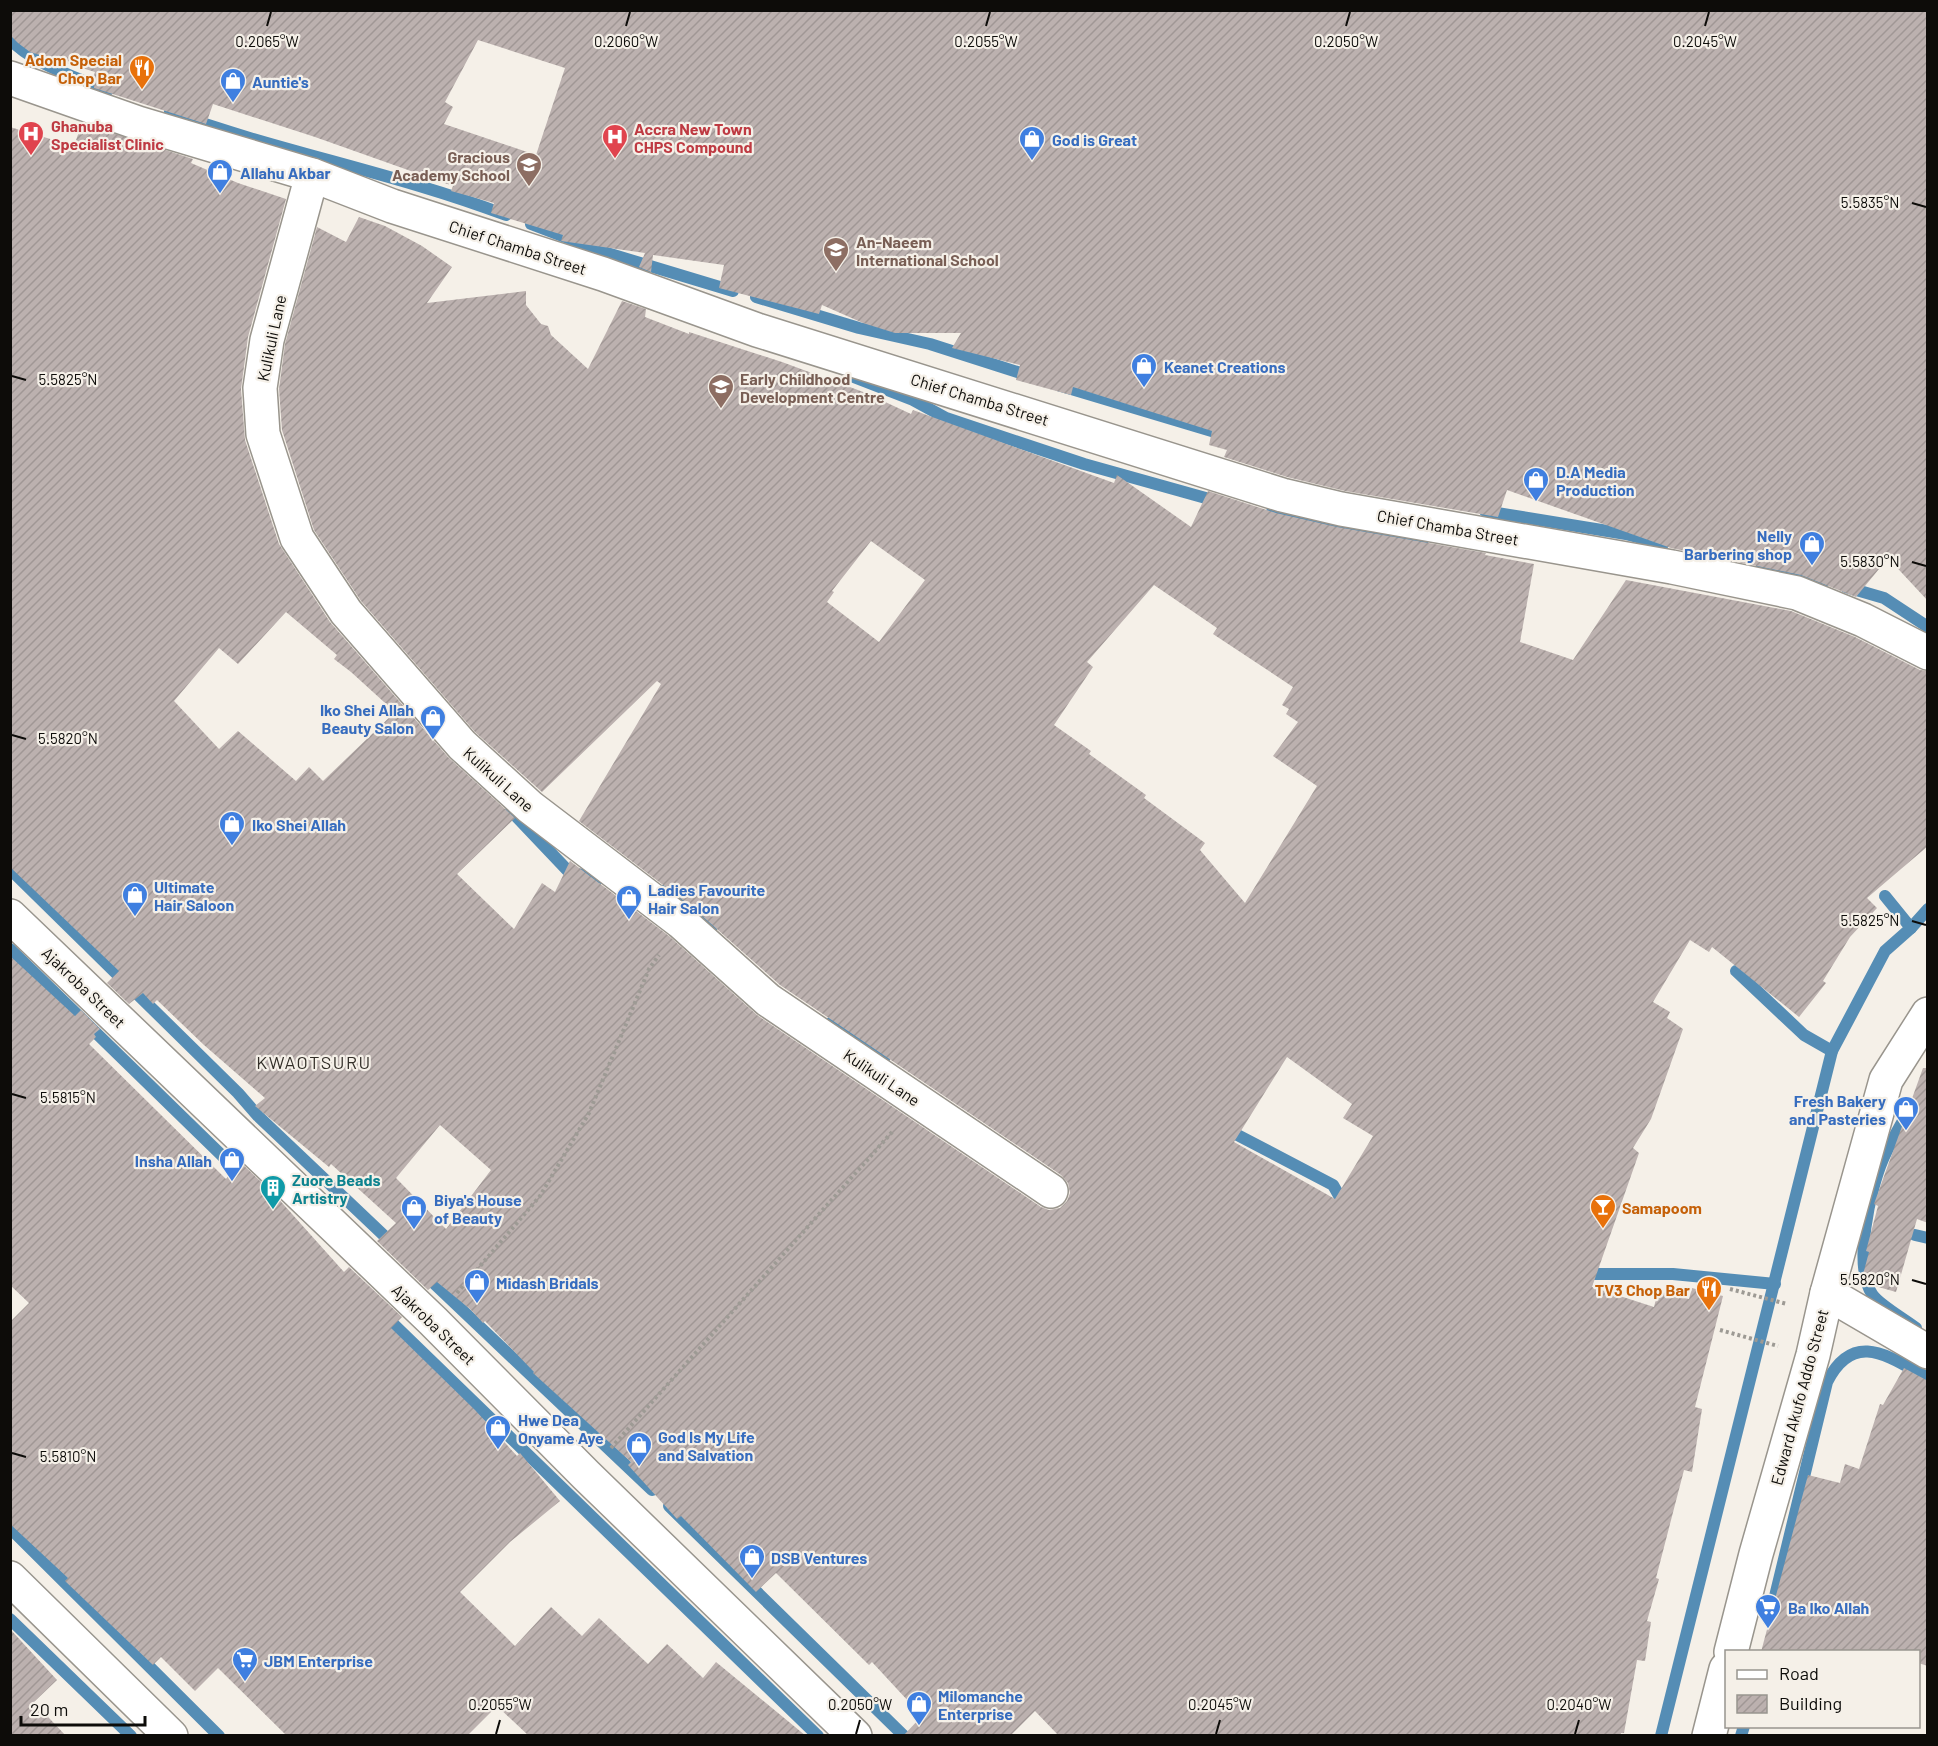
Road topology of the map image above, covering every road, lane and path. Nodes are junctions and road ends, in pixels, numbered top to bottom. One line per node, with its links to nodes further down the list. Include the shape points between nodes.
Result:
1 (10, 78): 2 (street, Chief Chamba Street, via 138,123)
2 (312, 176): 3 (street, Chief Chamba Street, via 757,330 1282,495 1797,593); 5 (street, Kulikuli Lane, via 267,340 260,388 263,434 297,538 346,612 462,746 530,807)
3 (1928, 653)
4 (10, 916): 12 (street, Ajakroba Street)
5 (681, 922): 7 (street, Kulikuli Lane, via 768,1000); 12 (path, via 649,969 590,1113 540,1196)
6 (1928, 1014): 10 (street, Edward Akufo Addo Street, via 1886,1080)
7 (919, 1101): 8 (street, Kulikuli Lane); 16 (path)
8 (1051, 1191)
9 (1730, 1289): 11 (path)
10 (1827, 1293): 15 (street); 18 (street, Edward Akufo Addo Street)
11 (1790, 1305)
12 (433, 1321): 16 (street, Ajakroba Street)
13 (1720, 1330): 14 (path)
14 (1780, 1347)
15 (1928, 1352)
16 (586, 1475): 21 (street, Ajakroba Street)
17 (10, 1578): 20 (street)
18 (1732, 1650)
19 (1725, 1673): 22 (street)
20 (171, 1736)
21 (855, 1736)
22 (1709, 1736)

